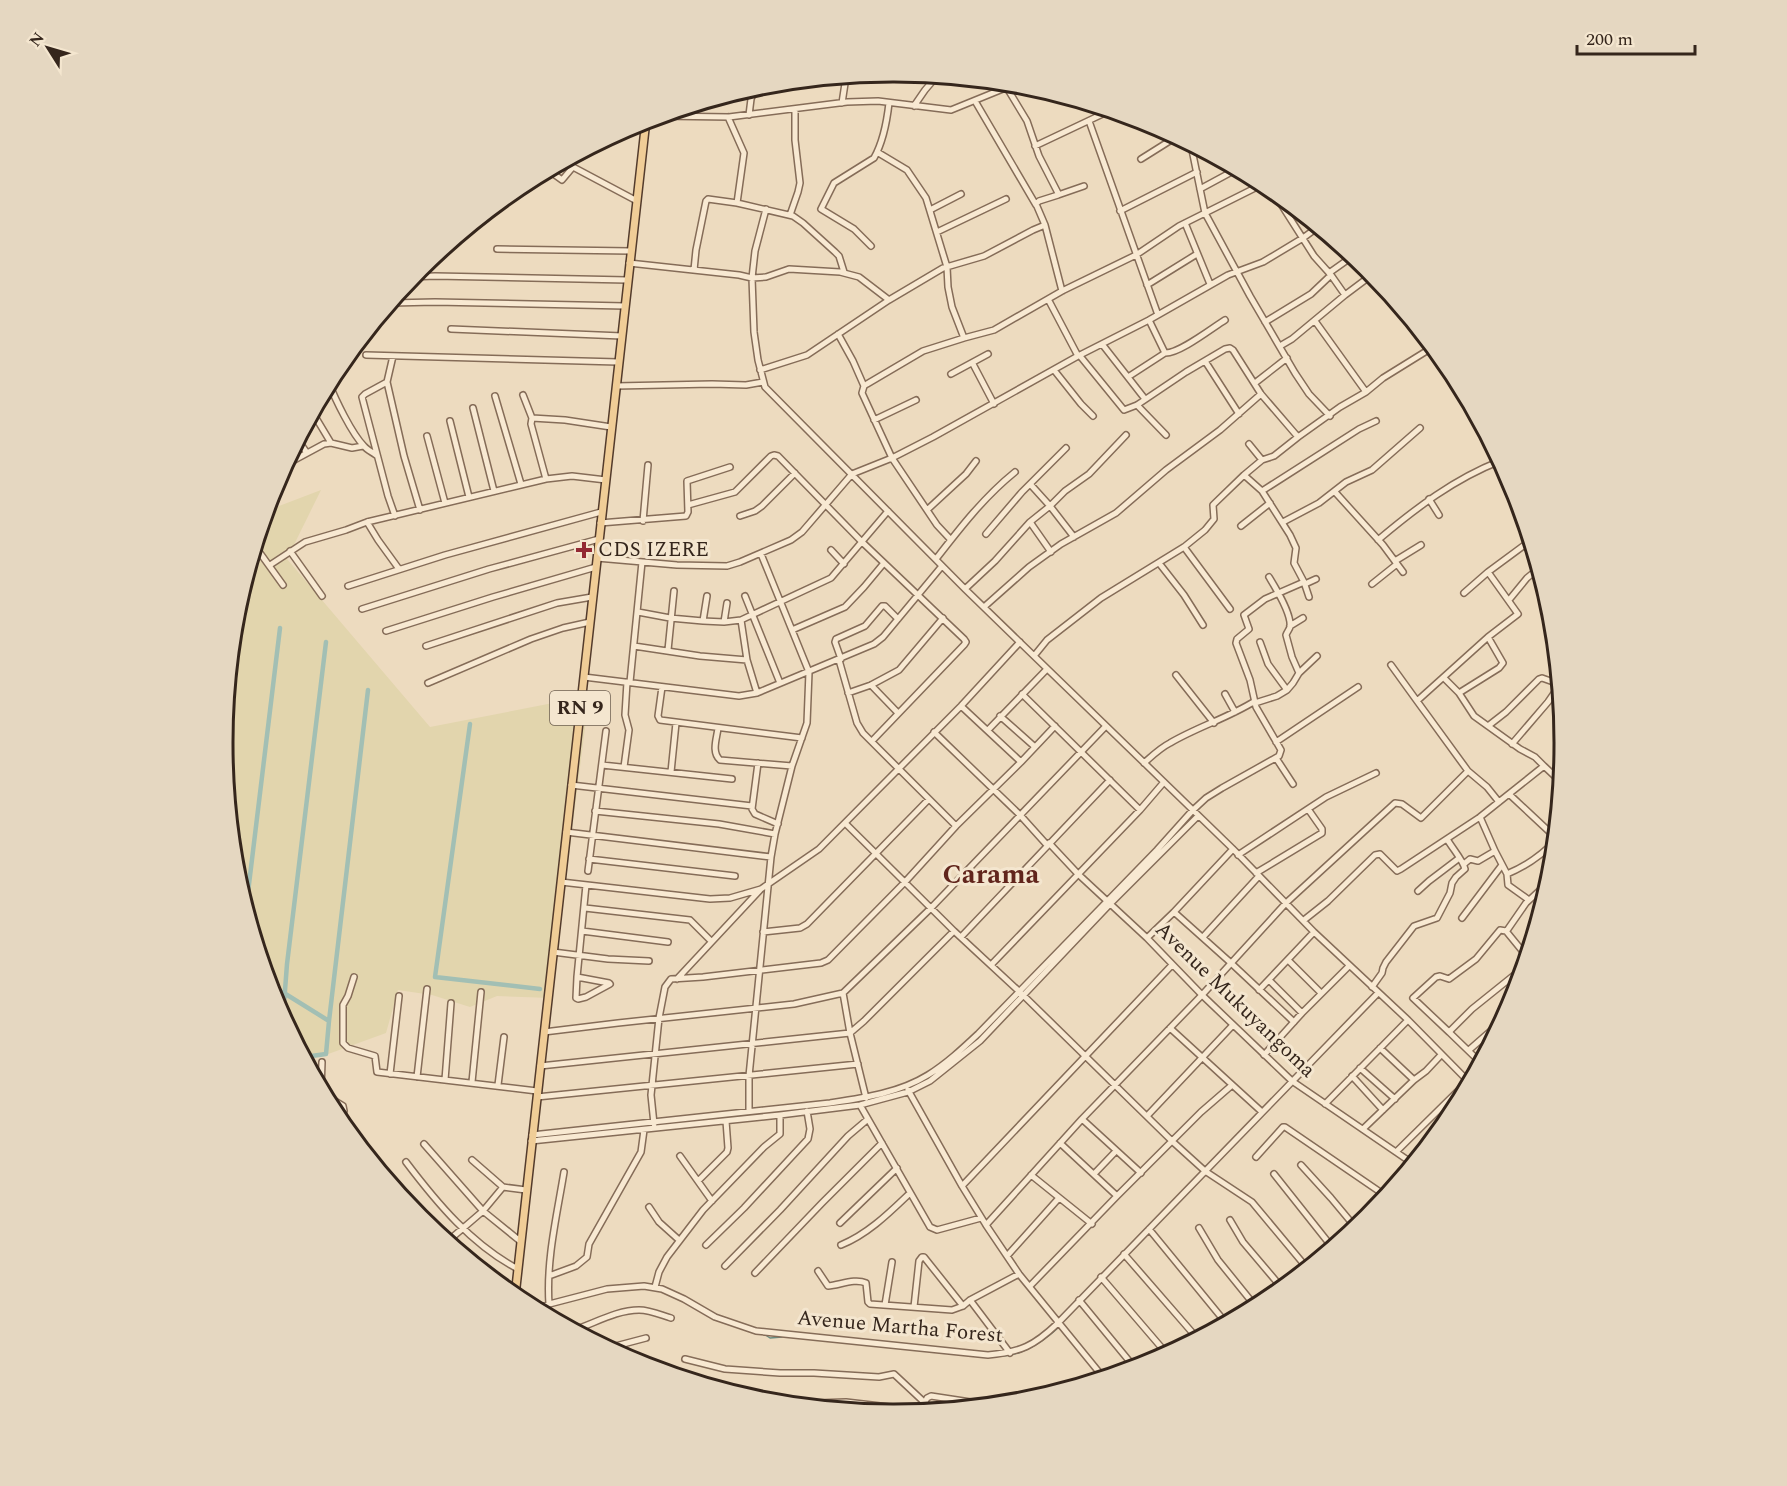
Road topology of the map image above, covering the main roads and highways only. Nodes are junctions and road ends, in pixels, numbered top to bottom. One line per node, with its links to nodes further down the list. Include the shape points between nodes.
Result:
1 (645, 132): 2 (main road, RN 9)
2 (516, 1284)

